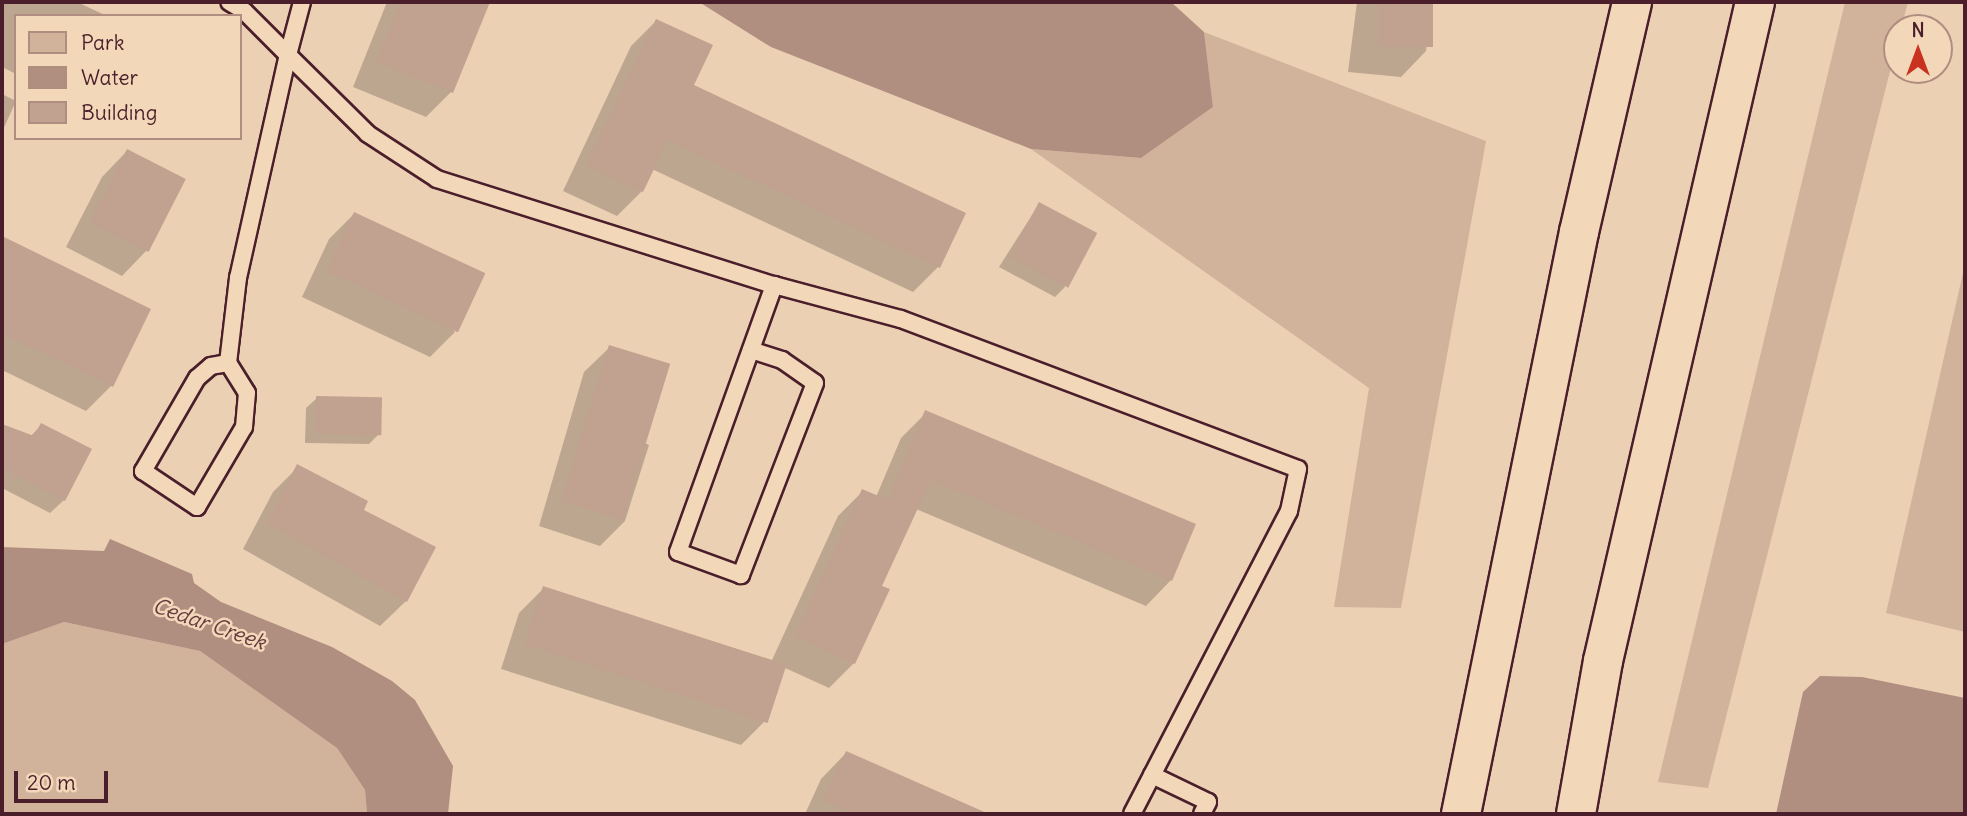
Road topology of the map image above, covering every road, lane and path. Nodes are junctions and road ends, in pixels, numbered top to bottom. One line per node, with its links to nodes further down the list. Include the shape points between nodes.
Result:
1 (229, 2): 5 (lane)
2 (302, 2): 5 (lane)
3 (1632, 2): 12 (highway, via 1579,232)
4 (1755, 2): 13 (highway, via 1603,661)
5 (288, 55): 6 (lane, via 368,134 437,179); 8 (lane, via 238,278)
6 (774, 285): 7 (lane); 9 (lane, via 901,319 1298,469 1290,511)
7 (751, 350): 7 (lane, via 678,552 741,575 815,383 782,360)
8 (228, 363): 8 (lane, via 211,366 197,378 143,471 197,508 244,427 247,393)
9 (1152, 775): 10 (lane); 11 (lane, via 1208,802)
10 (1132, 814)
11 (1202, 814)
12 (1461, 814)
13 (1576, 814)

